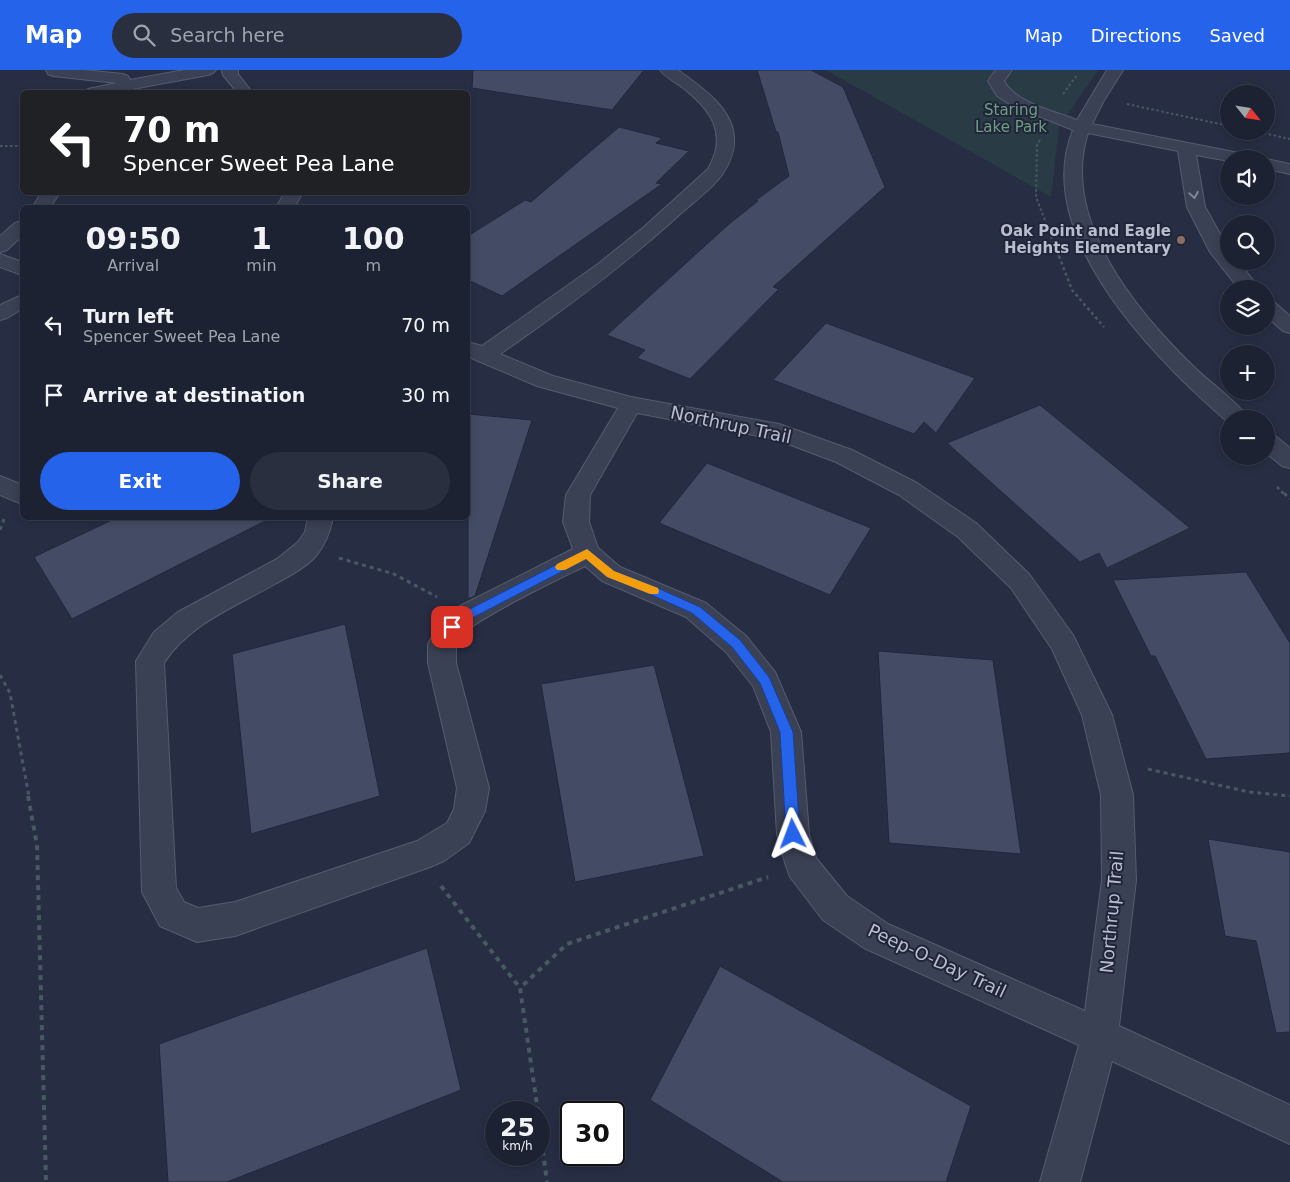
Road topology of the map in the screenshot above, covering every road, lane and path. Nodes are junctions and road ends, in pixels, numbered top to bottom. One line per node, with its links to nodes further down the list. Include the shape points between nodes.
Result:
1 (208, 70): 7 (street)
2 (230, 70): 9 (street)
3 (668, 70): 30 (street, via 687,83 721,119 726,136 725,154 714,172 641,241 570,296)
4 (1004, 70): 12 (street, via 996,80 1003,93 1035,110)
5 (1115, 70): 12 (street)
6 (53, 71): 7 (street)
7 (148, 82): 8 (street)
8 (105, 90)
9 (243, 90)
10 (1124, 104): 11 (path)
11 (1220, 124)
12 (1081, 127): 17 (street); 32 (street, via 1072,161 1075,199 1089,244 1116,292 1161,346)
13 (1275, 136): 14 (path)
14 (1290, 139)
15 (0, 146): 16 (path)
16 (20, 146)
17 (1186, 147): 18 (street); 25 (street, one-way to 25, via 1196,207 1220,252)
18 (1220, 154)
19 (1275, 166): 20 (street)
20 (1290, 169)
21 (20, 229): 22 (street)
22 (0, 246)
23 (0, 260): 24 (street)
24 (20, 267)
25 (1243, 280)
26 (20, 302): 28 (street)
27 (1275, 313): 29 (street)
28 (0, 314)
29 (1290, 327)
30 (476, 351): 31 (street, Northrup Trail, via 545,380)
31 (632, 404): 39 (street, Peep-O-Day Trail, via 578,495 576,522); 42 (street, Northrup Trail, via 779,432 844,456 908,489 967,530 1020,581 1063,643 1097,715)
32 (1228, 410)
33 (1275, 448): 34 (street)
34 (1290, 460)
35 (0, 485): 36 (street)
36 (20, 494)
37 (320, 520): 38 (street, via 317,533)
38 (307, 548): 40 (path, via 394,574); 44 (street, via 286,566 188,620 164,640 150,661 160,892 172,914 197,925 235,919)
39 (587, 553): 40 (street); 45 (street, Peep-O-Day Trail, via 611,574 696,610 736,644 765,680 786,732 793,834)
40 (470, 614): 44 (street, via 452,627 442,644 442,663 473,788 469,810 458,833)
41 (0, 674): 51 (path, via 10,693 37,845)
42 (1108, 760): 43 (path, via 1249,792); 47 (street, Northrup Trail, via 1117,795 1118,880)
43 (1290, 796)
44 (418, 856): 46 (path)
45 (802, 866): 46 (path, via 567,944); 47 (street, Peep-O-Day Trail, via 835,908 876,936)
46 (520, 988): 48 (path)
47 (1100, 1036): 49 (street, Peep-O-Day Trail); 53 (street, Northrup Trail)
48 (536, 1101)
49 (1290, 1125)
50 (545, 1166): 52 (path)
51 (46, 1182)
52 (547, 1182)
53 (1060, 1182)

